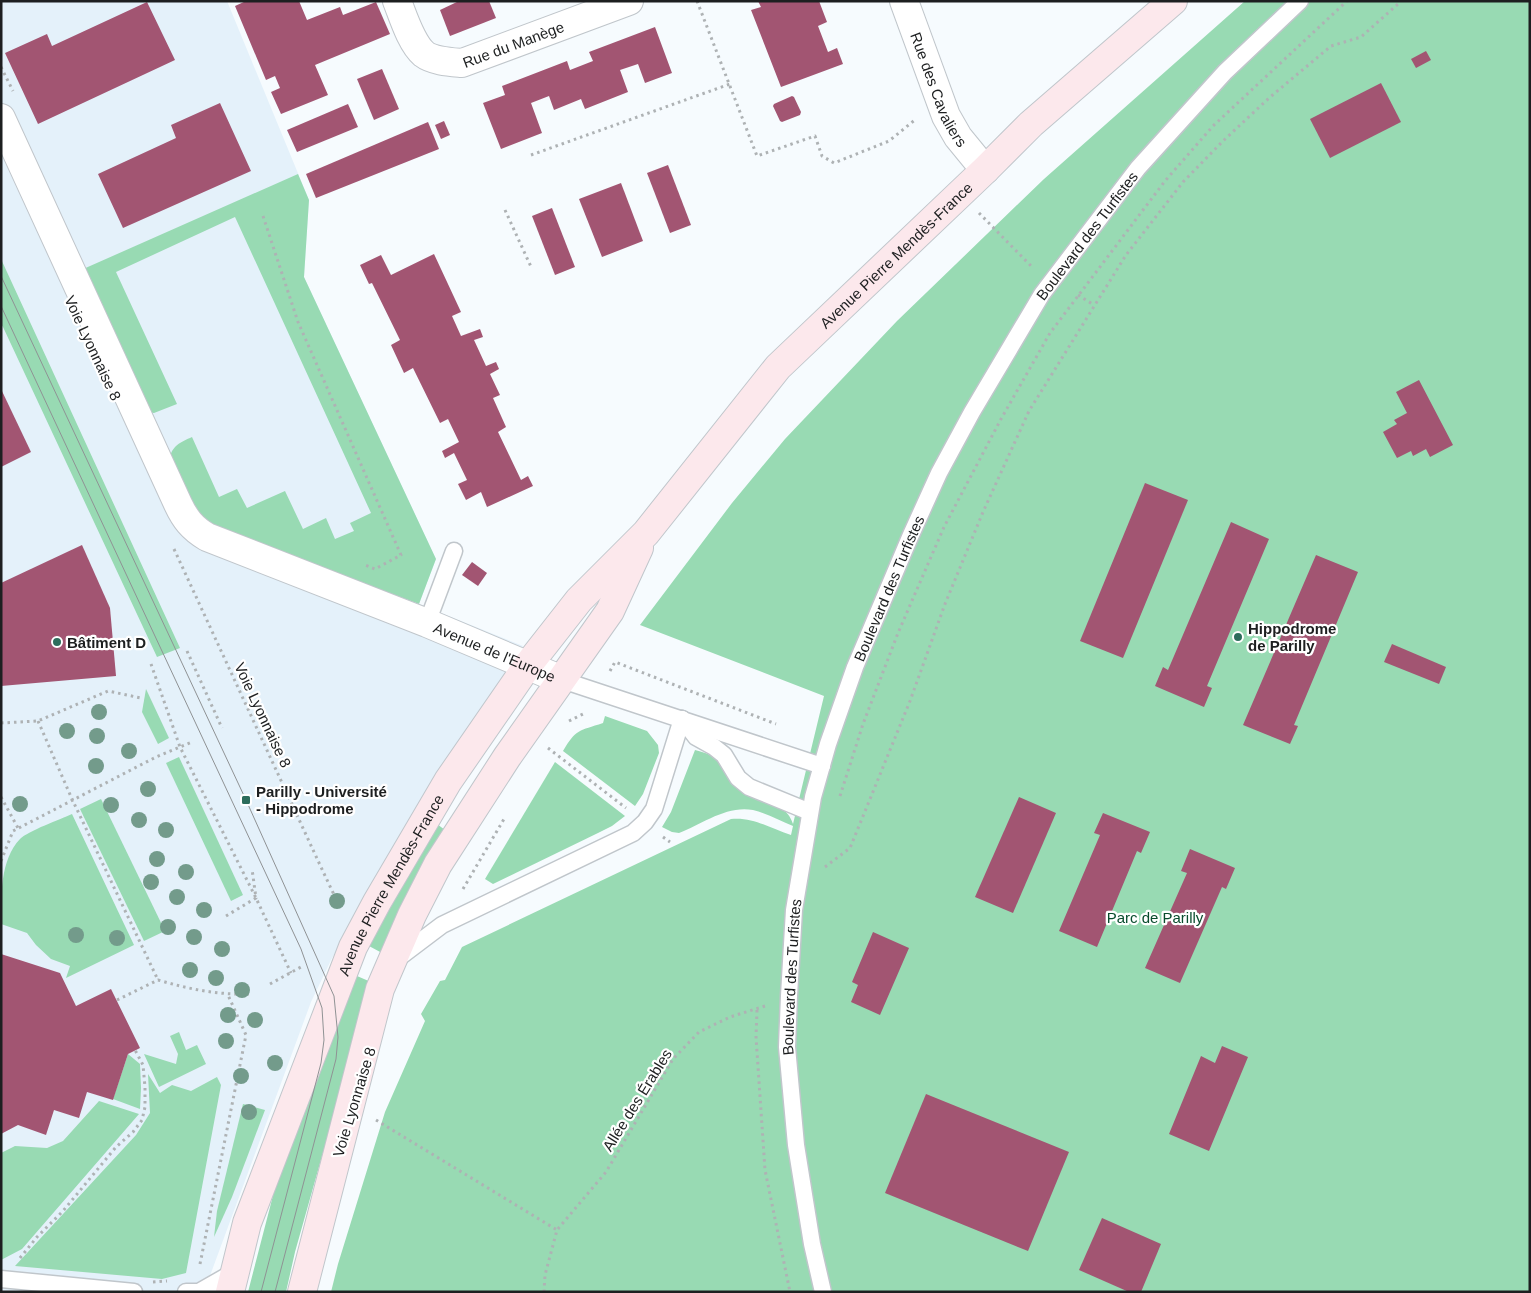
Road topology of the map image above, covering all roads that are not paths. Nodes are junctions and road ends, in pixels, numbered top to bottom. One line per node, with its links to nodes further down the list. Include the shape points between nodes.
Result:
1 (397, 1): 2 (street, Rue du Manège, via 411,36 424,54 462,63)
2 (629, 1)
3 (904, 1): 7 (street, Rue des Cavaliers, via 946,116 958,137)
4 (1173, 1): 7 (main road, Avenue Pierre Mendès-France, via 1031,124)
5 (1300, 1): 14 (lane, Boulevard des Turfistes, via 1225,72 1138,168 1042,294 939,473 855,667)
6 (1, 118): 10 (street, Avenue de l'Europe, via 185,518 195,530)
7 (985, 170): 8 (main road, Avenue Pierre Mendès-France, via 778,367)
8 (646, 533): 11 (main road, Avenue Pierre Mendès-France, via 579,600); 12 (main road, Avenue Pierre Mendès-France, via 610,611)
9 (454, 551): 10 (lane)
10 (428, 623): 11 (street, Avenue de l'Europe)
11 (528, 665): 12 (street, Avenue de l'Europe); 18 (main road, Avenue Pierre Mendès-France, via 448,781 353,948 247,1223)
12 (562, 680): 13 (lane); 16 (main road, Avenue Pierre Mendès-France, via 438,864)
13 (682, 719): 14 (lane); 15 (lane, via 696,737 724,755 738,778 749,787); 16 (lane, via 654,809 633,833 442,925)
14 (822, 766): 15 (lane, Boulevard des Turfistes)
15 (810, 812): 22 (lane, Boulevard des Turfistes, via 794,910 787,1047 796,1144)
16 (390, 964): 21 (main road, Avenue Pierre Mendès-France, via 375,1008)
17 (1, 1279): 19 (lane)
18 (232, 1282): 20 (lane, via 199,1292)
19 (134, 1292)
20 (186, 1292)
21 (302, 1292)
22 (823, 1292)

